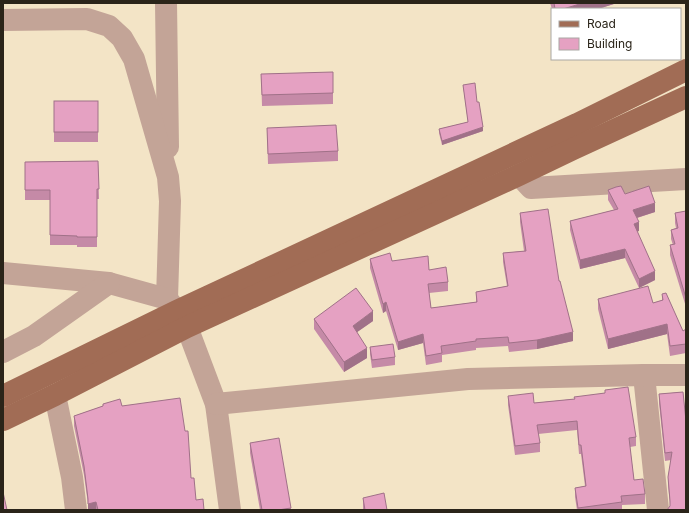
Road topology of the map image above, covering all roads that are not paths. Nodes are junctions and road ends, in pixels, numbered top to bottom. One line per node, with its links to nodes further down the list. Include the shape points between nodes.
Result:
1 (166, 3): 5 (street)
2 (3, 20): 5 (street, via 87,19 109,26 122,38 134,59)
3 (686, 70): 10 (main road)
4 (686, 97): 6 (main road)
5 (168, 176): 10 (street)
6 (519, 176): 7 (street, via 531,188); 10 (main road)
7 (686, 179)
8 (3, 273): 9 (street)
9 (109, 284): 10 (street); 11 (street, via 34,336)
10 (177, 312): 14 (main road); 15 (main road); 16 (street)
11 (3, 352)
12 (644, 375): 13 (street); 16 (street, via 468,379); 20 (street)
13 (686, 376)
14 (55, 395): 17 (main road); 18 (street)
15 (3, 396)
16 (216, 404): 19 (street)
17 (3, 420)
18 (76, 510)
19 (230, 510)
20 (658, 510)

